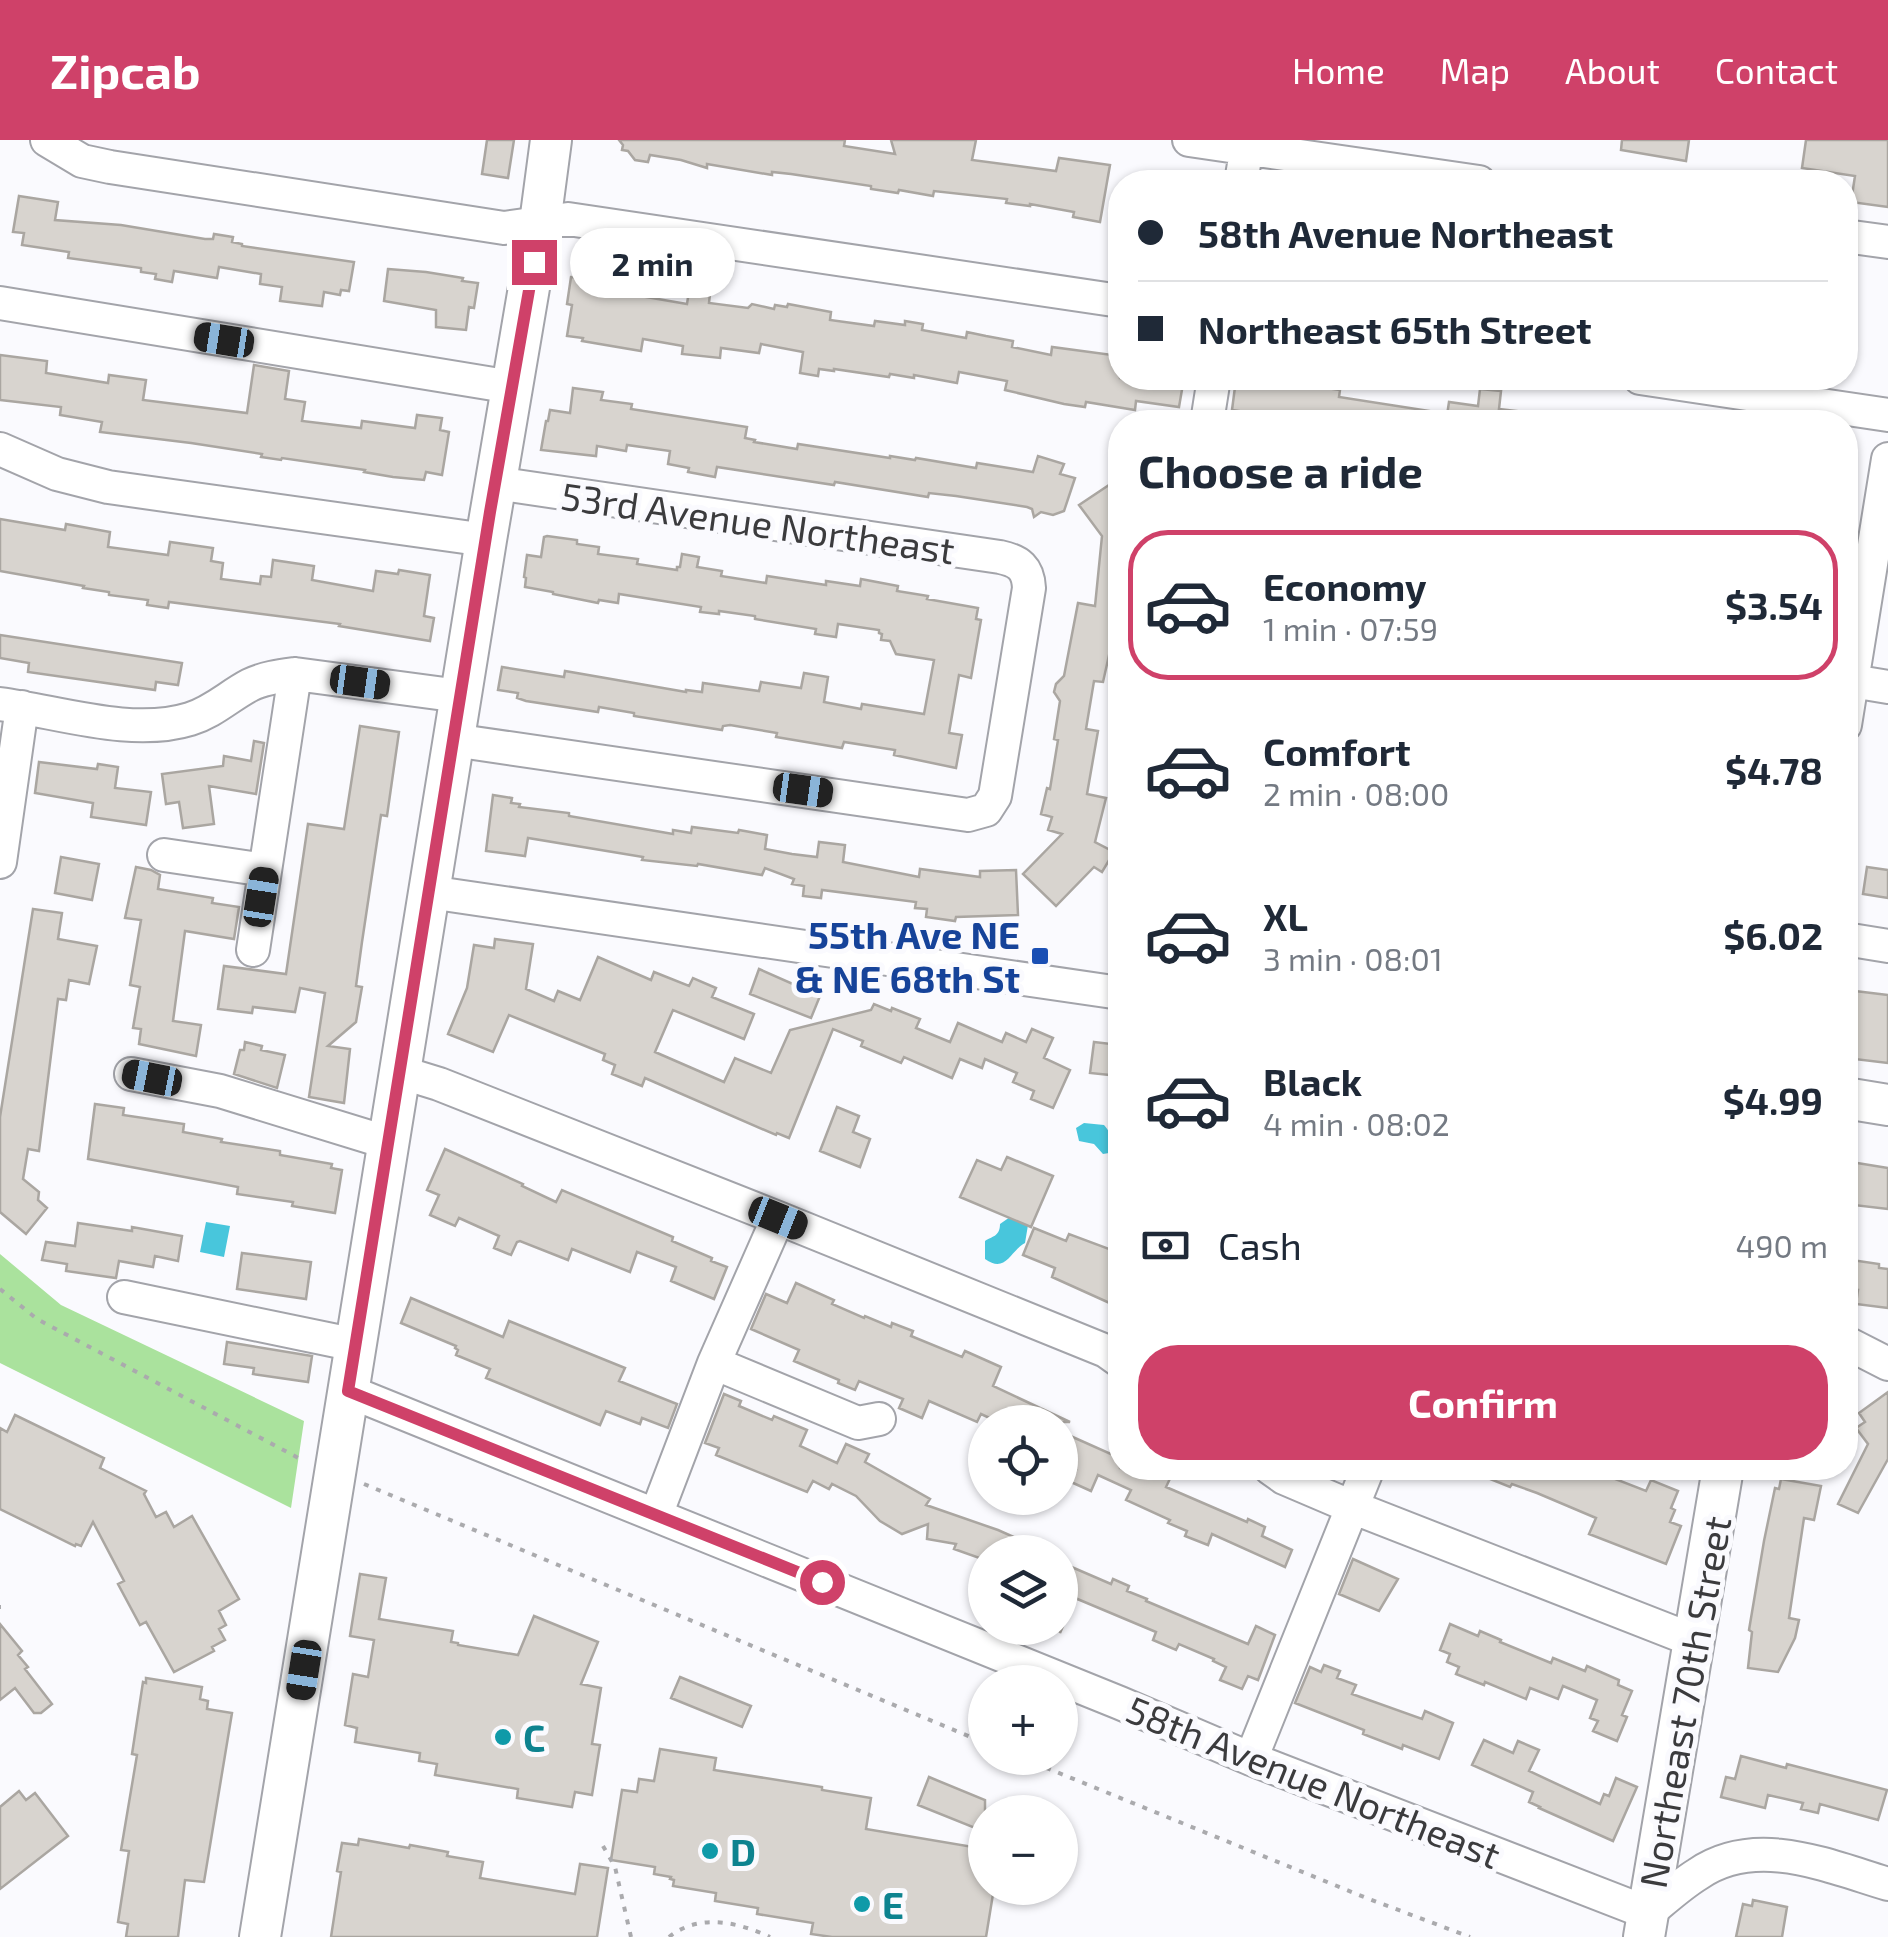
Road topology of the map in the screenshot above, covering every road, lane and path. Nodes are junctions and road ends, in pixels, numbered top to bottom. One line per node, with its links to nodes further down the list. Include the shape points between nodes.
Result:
1 (47, 140): 7 (street, via 110,167 504,228)
2 (551, 140): 7 (main road)
3 (1189, 140): 4 (street)
4 (1247, 144): 5 (street); 6 (street)
5 (1243, 170)
6 (1406, 170)
7 (540, 223): 10 (street, via 568,219); 12 (main road)
8 (1858, 238): 9 (street)
9 (1888, 242)
10 (1108, 299)
11 (0, 303): 12 (street)
12 (512, 387): 17 (main road)
13 (1723, 390): 14 (street)
14 (1888, 414)
15 (0, 449): 18 (street, via 108,488)
16 (1888, 459): 19 (street)
17 (495, 483): 18 (main road); 26 (street, 53rd Avenue Northeast, via 1020,565 1028,588 1004,739 994,800 968,814)
18 (486, 540): 24 (main road)
19 (1881, 544): 20 (street)
20 (1858, 579)
21 (295, 674): 24 (street); 25 (street, via 271,677 167,725); 29 (street)
22 (1858, 683): 23 (street)
23 (1888, 687)
24 (460, 696): 26 (main road)
25 (11, 706): 27 (street)
26 (454, 740): 30 (main road)
27 (1, 846)
28 (164, 855): 29 (street)
29 (265, 870): 33 (street)
30 (429, 892): 34 (street); 35 (main road)
31 (1858, 942): 32 (street)
32 (1888, 946)
33 (253, 950)
34 (1108, 981)
35 (400, 1072): 39 (main road); 40 (street)
36 (131, 1074): 39 (street, via 220,1091)
37 (1858, 1100): 38 (main road)
38 (1888, 1105)
39 (388, 1143): 43 (main road)
40 (778, 1218): 45 (street); 46 (street)
41 (0, 1289): 50 (path, via 37,1319)
42 (124, 1297): 43 (street)
43 (356, 1344): 48 (main road)
44 (1858, 1349): 47 (street)
45 (1108, 1353)
46 (714, 1363): 49 (street, via 858,1423); 56 (street)
47 (1888, 1364)
48 (348, 1391): 56 (street, 58th Avenue Northeast); 64 (main road)
49 (879, 1419)
50 (307, 1462)
51 (1289, 1480): 55 (street)
52 (1363, 1480): 55 (street)
53 (1722, 1480): 57 (main road, Northeast 70th Street)
54 (358, 1481): 58 (path)
55 (1352, 1507): 57 (street); 59 (street)
56 (656, 1516): 59 (street, 58th Avenue Northeast)
57 (1695, 1641): 63 (main road, Northeast 70th Street)
58 (968, 1735)
59 (1251, 1759): 63 (street, 58th Avenue Northeast)
60 (1064, 1775): 68 (path)
61 (603, 1846): 65 (path)
62 (1888, 1884): 63 (street, via 1805,1858 1731,1858 1699,1872)
63 (1646, 1925)
64 (260, 1937)
65 (631, 1937)
66 (669, 1937): 67 (path, via 688,1925 713,1922)
67 (770, 1937)
68 (1470, 1937)

